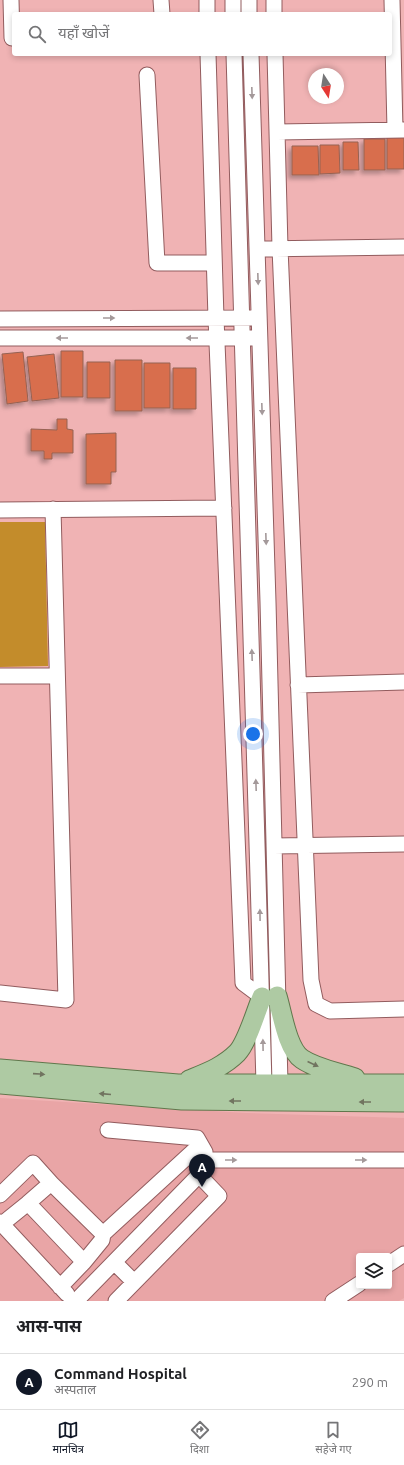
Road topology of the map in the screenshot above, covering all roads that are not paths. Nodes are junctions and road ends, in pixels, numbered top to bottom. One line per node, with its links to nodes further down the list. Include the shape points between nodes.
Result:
1 (11, 0): 13 (street)
2 (161, 0): 8 (street)
3 (207, 0): 9 (street)
4 (233, 0): 10 (street)
5 (249, 0): 11 (street)
6 (274, 0): 12 (street)
7 (392, 0): 19 (street)
8 (162, 12)
9 (207, 12)
10 (233, 12)
11 (249, 12)
12 (274, 12)
13 (12, 38)
14 (208, 56): 26 (street)
15 (234, 56): 21 (street)
16 (251, 56): 22 (street, one-way to 22)
17 (275, 56): 20 (street)
18 (147, 75): 26 (street, via 157,263)
19 (399, 130): 20 (street)
20 (277, 132): 23 (street)
21 (240, 239): 22 (street); 25 (street)
22 (257, 248): 23 (street); 25 (street); 29 (street, one-way to 29)
23 (280, 248): 24 (street); 41 (street)
24 (404, 248)
25 (240, 258): 28 (street)
26 (214, 263): 27 (street)
27 (216, 318): 28 (street); 30 (street, one-way to 27); 32 (street)
28 (242, 318): 29 (street); 33 (street)
29 (259, 318): 34 (street)
30 (0, 319)
31 (0, 338): 32 (street, one-way to 31)
32 (217, 338): 33 (street); 35 (street)
33 (242, 338): 34 (street); 46 (street, one-way to 33)
34 (259, 338): 44 (street, one-way to 44)
35 (224, 508): 36 (street); 46 (street, via 243,983)
36 (53, 509): 37 (street); 39 (street)
37 (0, 510)
38 (0, 676): 39 (street)
39 (57, 676): 45 (street, via 66,1000)
40 (404, 682): 41 (street)
41 (298, 684): 43 (street)
42 (404, 844): 43 (street)
43 (305, 845): 44 (street); 47 (street, via 311,980 316,1004 330,1011)
44 (274, 846): 46 (street)
45 (0, 993)
46 (270, 996): 50 (main road, via 238,1052 215,1070); 51 (main road, one-way to 51, via 291,1044 301,1058 321,1068); 53 (street)
47 (404, 1009)
48 (0, 1069): 50 (main road, one-way to 50)
49 (0, 1084): 53 (main road, one-way to 49, via 182,1100)
50 (178, 1084): 53 (main road)
51 (375, 1084): 52 (main road); 53 (main road)
52 (404, 1084)
53 (271, 1090): 54 (main road, one-way to 53)
54 (404, 1102)
55 (108, 1130): 56 (street, via 197,1138)
56 (200, 1145): 57 (street); 64 (street)
57 (210, 1160): 58 (street, one-way to 58); 59 (street)
58 (404, 1160)
59 (199, 1175): 67 (street); 69 (street, via 219,1196)
60 (51, 1183): 61 (street, via 33,1163); 62 (street); 64 (street)
61 (0, 1195)
62 (28, 1202): 63 (street); 66 (street)
63 (1, 1223): 71 (street)
64 (103, 1234): 66 (street, via 102,1240)
65 (404, 1254): 68 (street)
66 (84, 1262): 71 (street)
67 (114, 1262): 69 (street); 72 (street)
68 (392, 1262)
69 (134, 1282): 73 (street)
70 (356, 1286): 74 (street)
71 (60, 1287): 72 (street)
72 (75, 1301)
73 (116, 1301)
74 (333, 1301)

